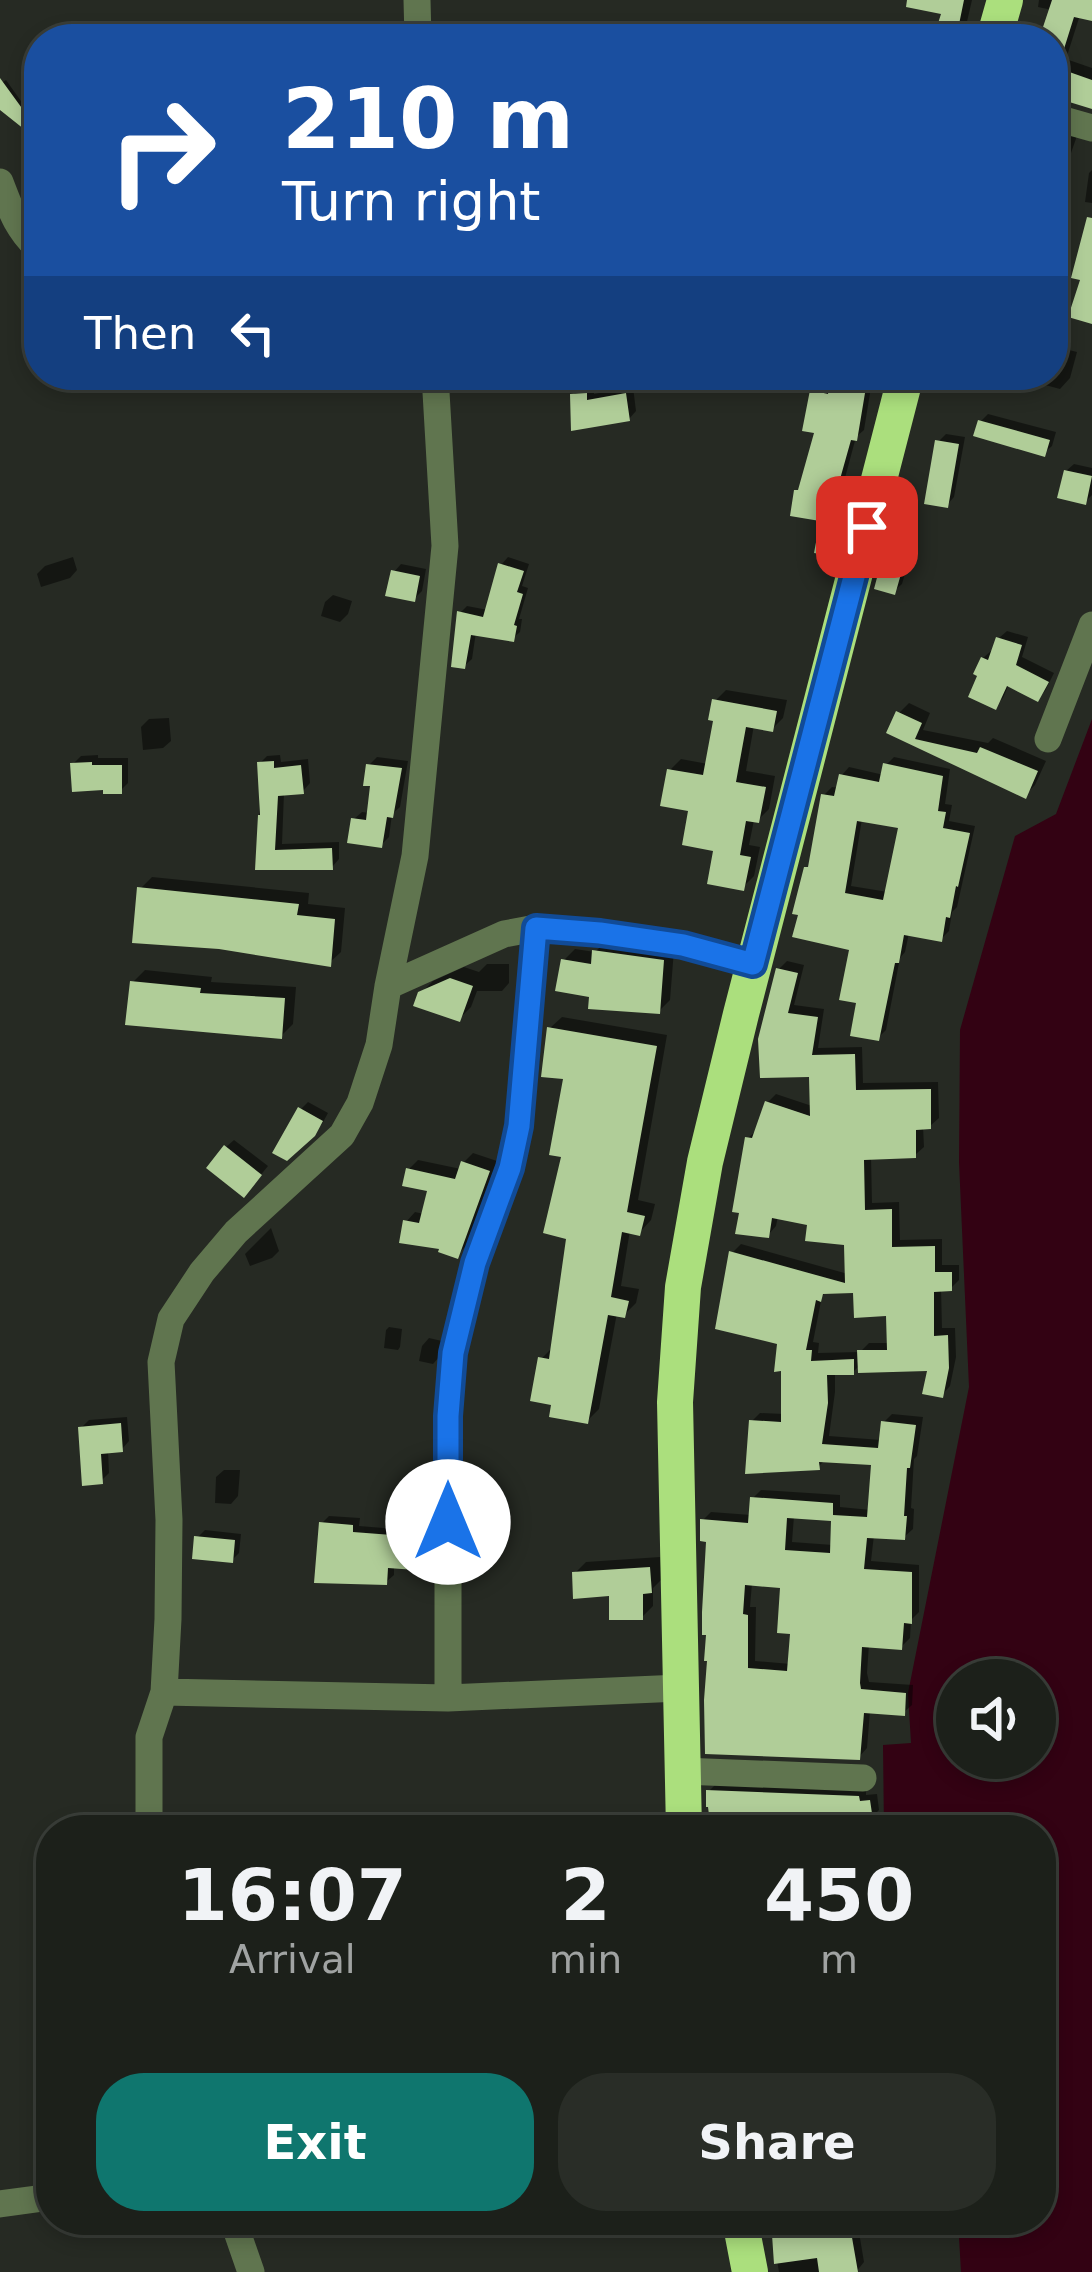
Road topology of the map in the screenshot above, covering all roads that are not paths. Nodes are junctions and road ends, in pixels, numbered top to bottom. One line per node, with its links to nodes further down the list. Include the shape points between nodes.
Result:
1 (0, 182): 2 (street)
2 (24, 234)
3 (436, 390): 9 (street, via 446,546 415,856)
4 (902, 390): 8 (highway)
5 (1092, 625): 6 (street)
6 (1048, 739)
7 (536, 928): 8 (street, via 683,945); 9 (street, via 504,934); 12 (street, via 519,1126 453,1353)
8 (753, 964): 10 (highway, via 683,1287 675,1402)
9 (388, 986): 11 (street, via 379,1045 343,1135 236,1232 171,1319 161,1361 170,1520)
10 (680, 1688): 12 (street); 13 (highway)
11 (164, 1692): 12 (street); 15 (street, via 149,1737)
12 (448, 1698)
13 (682, 1771): 14 (street); 16 (highway)
14 (862, 1778)
15 (148, 1815)
16 (683, 1815)
17 (36, 2199): 18 (street)
18 (0, 2204)
19 (238, 2235): 21 (street)
20 (743, 2235): 22 (highway)
21 (251, 2272)
22 (750, 2272)

